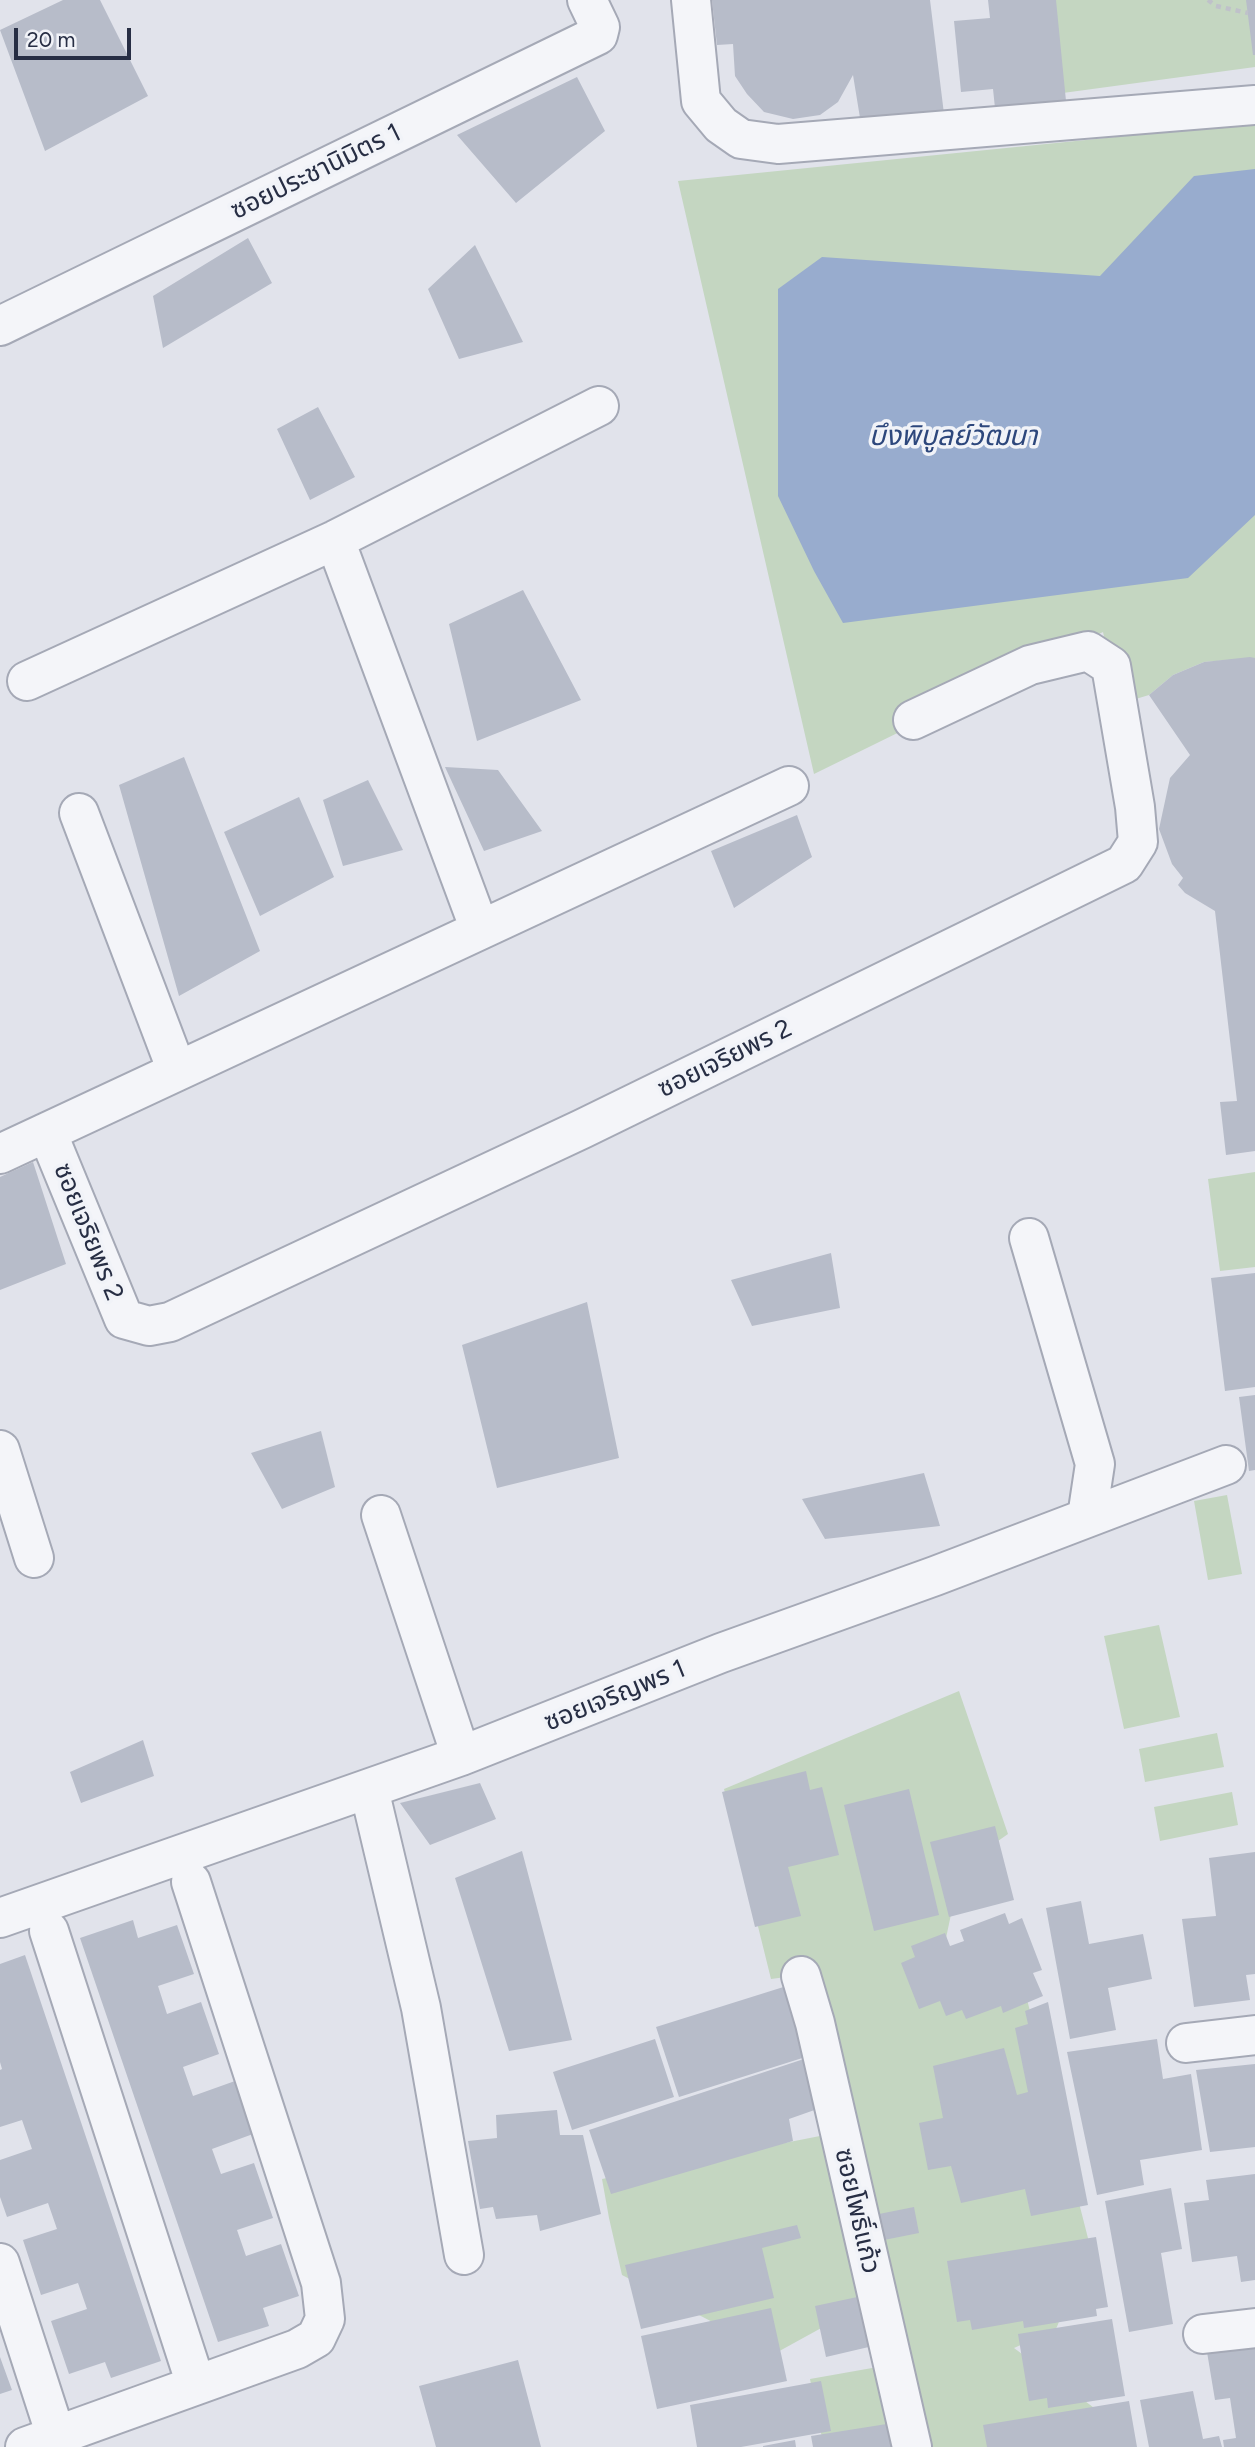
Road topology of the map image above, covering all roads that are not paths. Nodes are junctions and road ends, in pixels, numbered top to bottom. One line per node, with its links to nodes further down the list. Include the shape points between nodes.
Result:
1 (587, 0): 4 (street, ซอยประชานิมิตร 1, via 600,27 598,35)
2 (691, 0): 3 (street, via 701,101 721,125 741,139 778,144)
3 (1255, 105)
4 (0, 326)
5 (599, 405): 6 (street)
6 (335, 540): 7 (street); 11 (street)
7 (27, 681)
8 (913, 720): 13 (street, ซอยเจริยพร 2, via 1030,665 1088,651 1111,666 1138,842 1124,864 582,1129 170,1322 149,1326 124,1320)
9 (789, 786): 11 (street, ซอยเจริยพร 2)
10 (79, 813): 12 (street)
11 (480, 930): 12 (street, ซอยเจริยพร 2)
12 (177, 1071): 13 (street, ซอยเจริยพร 2)
13 (47, 1132): 14 (street, ซอยเจริยพร 2)
14 (0, 1154)
15 (1029, 1238): 19 (street, via 1095,1464)
16 (0, 1450): 20 (street)
17 (1226, 1465): 19 (street, ซอยเจริญพร 1)
18 (381, 1515): 21 (street)
19 (1087, 1517): 21 (street, ซอยเจริญพร 1)
20 (34, 1558)
21 (461, 1756): 22 (street, ซอยเจริญพร 1)
22 (369, 1789): 24 (street, ซอยเจริญพร 1); 29 (street, via 421,2008)
23 (191, 1882): 33 (street, via 321,2283 325,2319 316,2338 297,2348)
24 (0, 1917)
25 (49, 1931): 33 (street)
26 (801, 1976): 35 (street, ซอยโพธิ์แก้ว)
27 (1255, 2035): 28 (street)
28 (1186, 2043)
29 (464, 2255)
30 (0, 2263): 34 (street)
31 (1255, 2328): 32 (street)
32 (1203, 2334)
33 (196, 2385): 34 (street)
34 (41, 2441)
35 (912, 2447)

